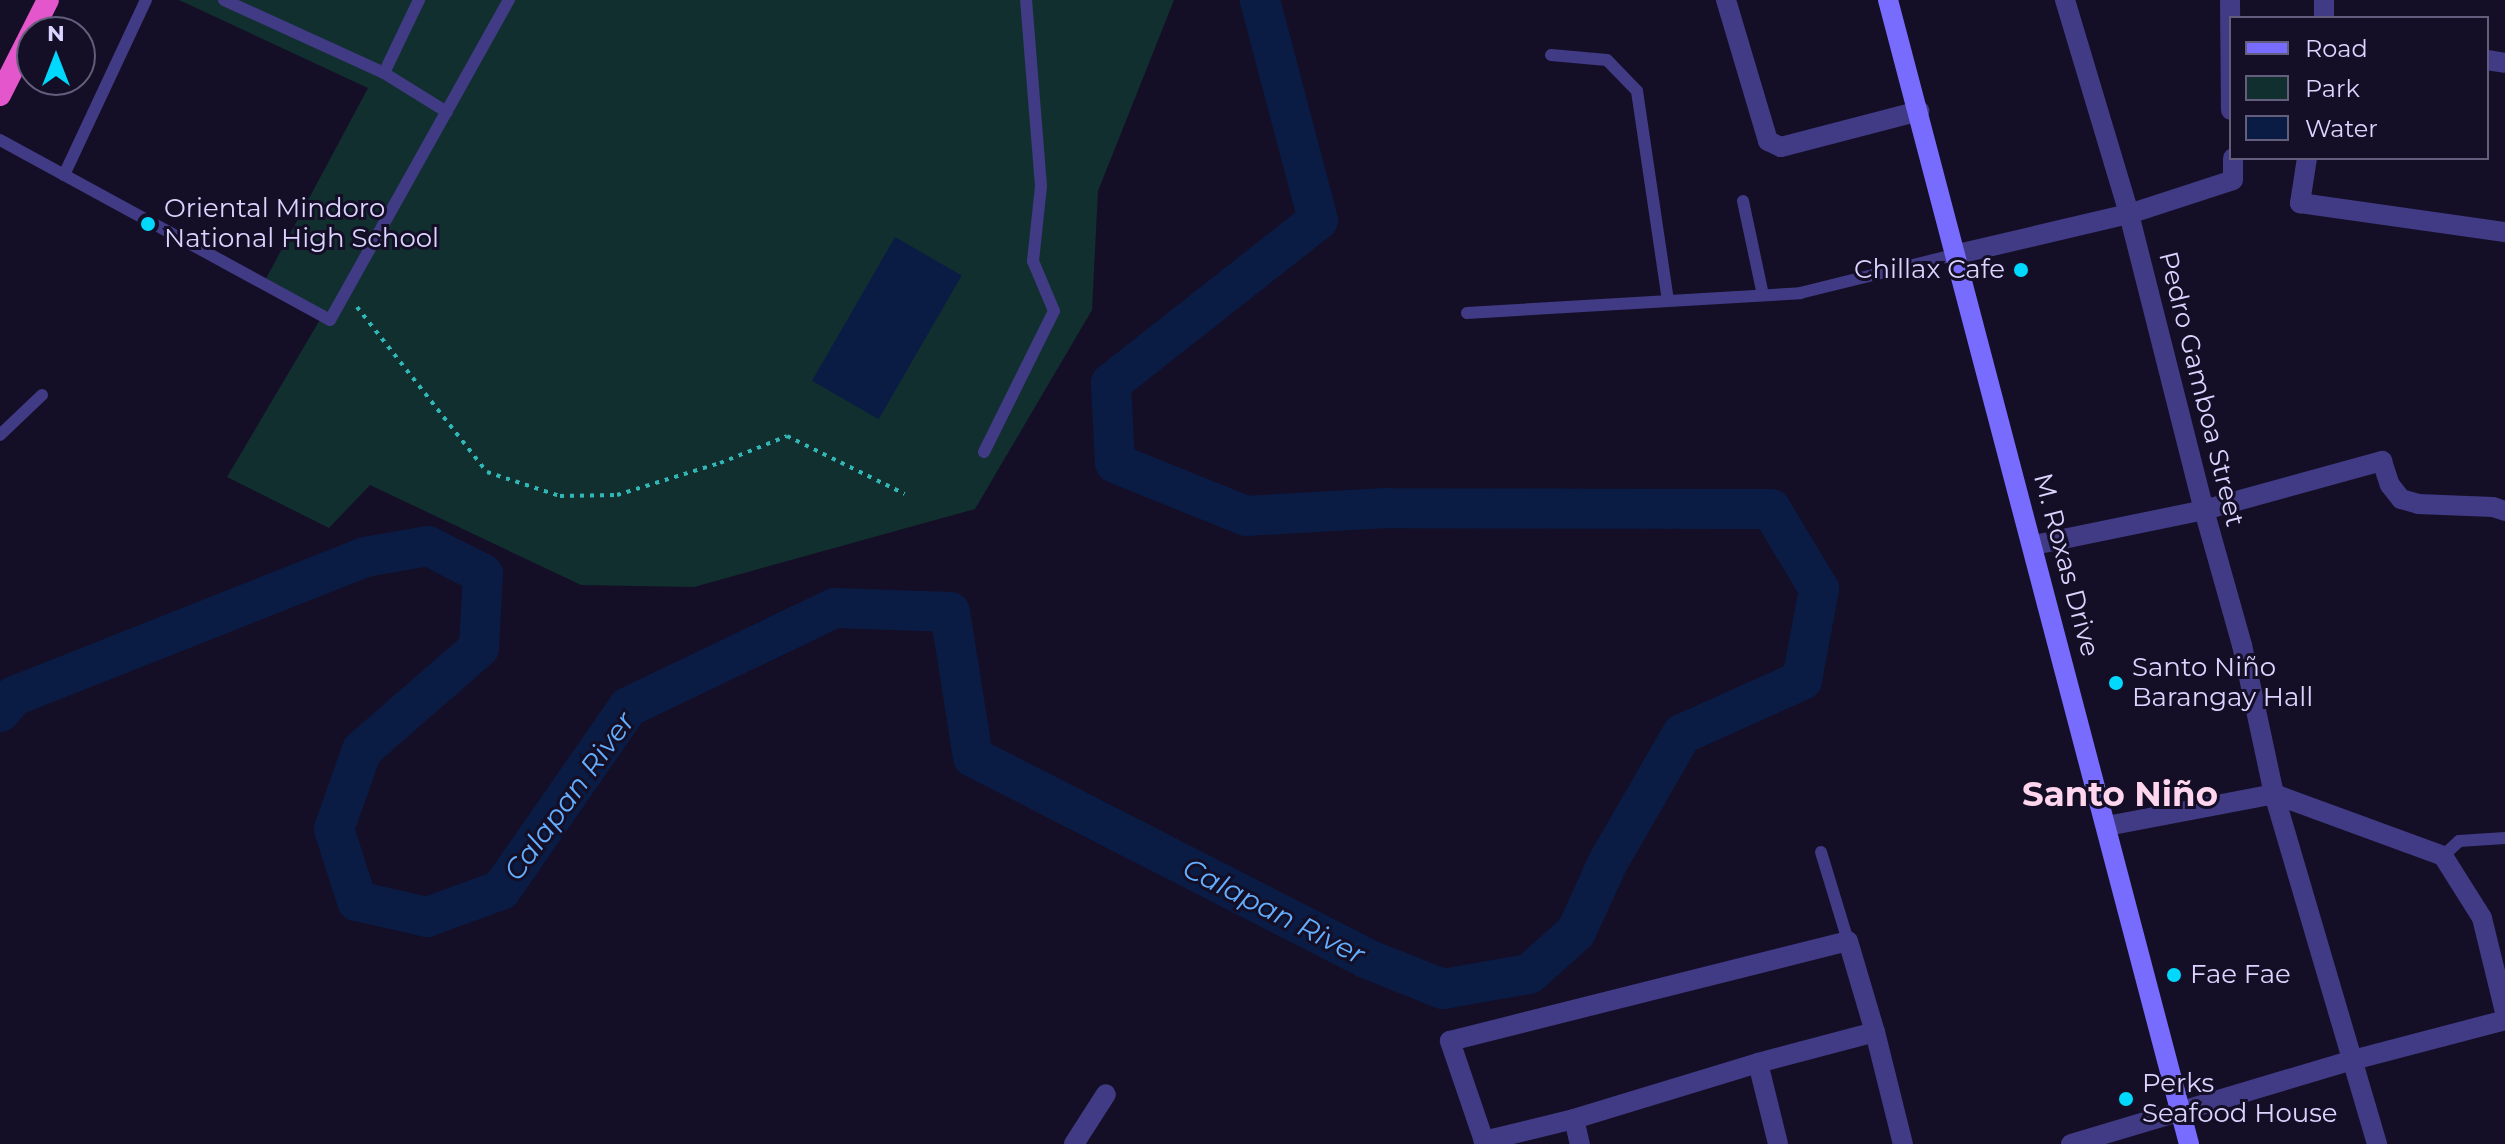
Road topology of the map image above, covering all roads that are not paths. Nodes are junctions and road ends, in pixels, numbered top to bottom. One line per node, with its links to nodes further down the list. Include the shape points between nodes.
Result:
1 (48, 0): 12 (highway)
2 (224, 0): 11 (lane)
3 (419, 0): 11 (lane)
4 (509, 0): 14 (lane)
5 (1026, 0): 28 (lane, via 1041,186 1033,261 1054,311)
6 (1726, 0): 13 (street, via 1768,141 1781,147)
7 (1888, 0): 13 (main road, M. Roxas Drive)
8 (2065, 0): 20 (street, Pedro Gamboa Street)
9 (143, 1): 18 (lane)
10 (1551, 55): 24 (lane, via 1607,60 1637,91)
11 (384, 73): 14 (lane)
12 (0, 95)
13 (1919, 111): 22 (main road, M. Roxas Drive)
14 (447, 112): 18 (lane, via 330,320)
15 (0, 140): 18 (lane)
16 (2233, 160): 20 (street, via 2233,180)
17 (2307, 160): 21 (street, via 2300,203)
18 (64, 175)
19 (1743, 201): 23 (lane)
20 (2129, 214): 22 (street); 29 (street, Pedro Gamboa Street)
21 (2505, 232)
22 (1958, 254): 23 (lane, via 1800,293); 31 (main road, M. Roxas Drive)
23 (1763, 295): 24 (lane)
24 (1668, 301): 25 (lane)
25 (1467, 313)
26 (42, 395): 27 (lane)
27 (0, 435)
28 (984, 452)
29 (2204, 510): 30 (street, via 2382,461 2401,499); 31 (street); 32 (street, Pedro Gamboa Street, via 2242,645)
30 (2505, 511)
31 (2034, 545): 33 (main road, M. Roxas Drive)
32 (2274, 794): 33 (street); 36 (street); 41 (street, Pedro Gamboa Street)
33 (2107, 826): 44 (main road, M. Roxas Drive)
34 (2505, 838): 36 (lane, via 2459,841)
35 (1821, 852): 37 (lane)
36 (2443, 856): 38 (street, via 2482,918)
37 (1848, 941): 40 (street); 45 (street, via 1450,1041 1484,1141)
38 (2505, 1012)
39 (2505, 1020): 41 (street)
40 (1875, 1032): 42 (street); 49 (street)
41 (2353, 1060): 44 (street); 52 (street, Pedro Gamboa Street)
42 (1758, 1063): 45 (street); 48 (street)
43 (1106, 1094): 46 (street)
44 (2180, 1111): 50 (street); 51 (main road, M. Roxas Drive)
45 (1574, 1119): 47 (street)
46 (1074, 1144)
47 (1580, 1144)
48 (1778, 1144)
49 (1903, 1144)
50 (2071, 1144)
51 (2189, 1144)
52 (2377, 1144)

